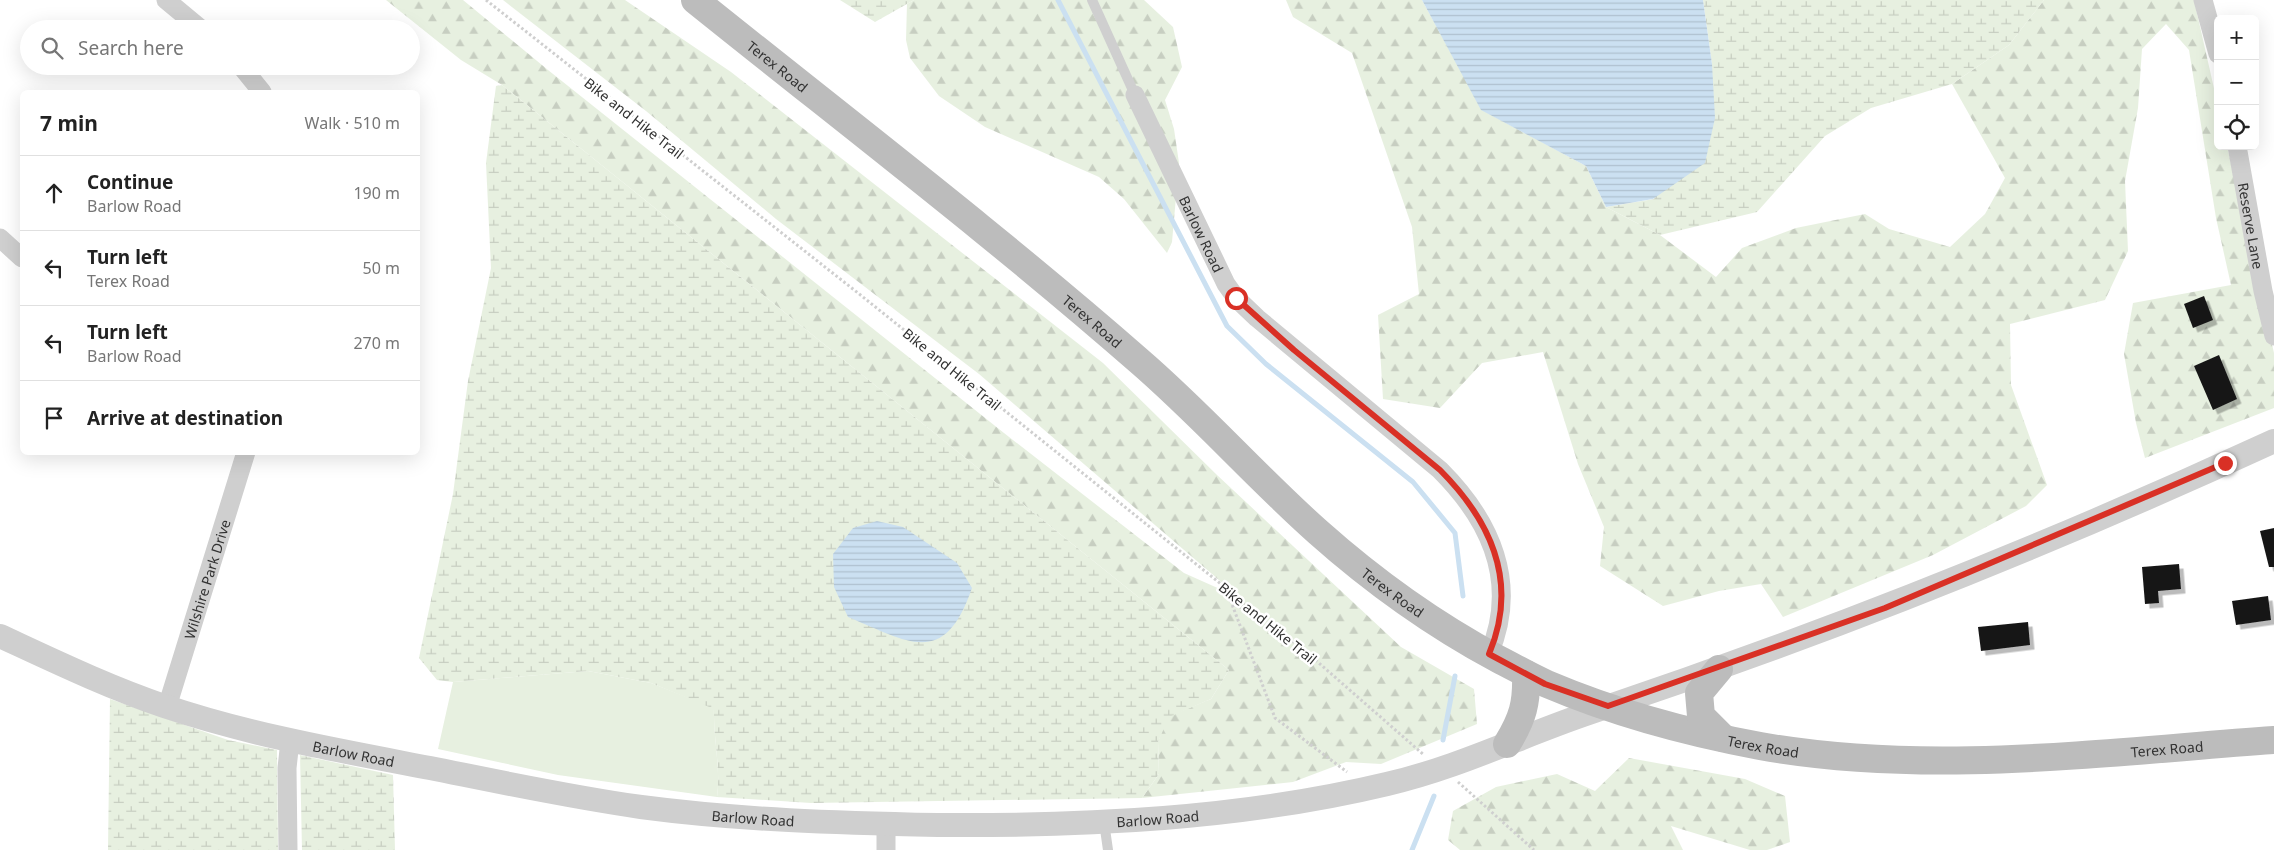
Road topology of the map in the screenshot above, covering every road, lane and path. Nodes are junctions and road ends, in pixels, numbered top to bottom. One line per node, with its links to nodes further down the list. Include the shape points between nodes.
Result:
1 (166, 0): 6 (street)
2 (486, 0): 17 (path, Bike and Hike Trail)
3 (695, 0): 19 (main road, Terex Road, via 1141,362 1318,533 1421,613)
4 (1092, 0): 10 (lane)
5 (2203, 0): 7 (street)
6 (189, 20)
7 (2214, 40)
8 (248, 75): 9 (street)
9 (260, 90)
10 (1135, 96): 19 (street, Barlow Road, via 1226,284 1236,298 1440,470 1478,514 1491,539 1500,573 1498,628)
11 (2238, 150): 14 (street, Reserve Lane, via 2262,291)
12 (0, 238): 13 (street)
13 (20, 256)
14 (2274, 336)
15 (2274, 441): 20 (street, Barlow Road, via 1959,578)
16 (245, 455): 23 (street, Wilshire Park Drive)
17 (1227, 590): 28 (path, Bike and Hike Trail, via 1312,657); 30 (path, via 1275,718)
18 (0, 636): 23 (street, Barlow Road)
19 (1489, 654): 21 (main road, Terex Road)
20 (1719, 668): 22 (street, Barlow Road); 24 (main road, via 1699,693 1701,716)
21 (1526, 674): 22 (main road, Terex Road); 27 (main road, via 1527,698 1520,722)
22 (1608, 706): 24 (main road, Terex Road); 27 (street, Barlow Road)
23 (167, 707): 26 (street, Barlow Road)
24 (1723, 738): 25 (main road, Terex Road, via 1814,754 1954,760)
25 (2274, 740)
26 (290, 741): 32 (street, Barlow Road, via 644,807 753,818); 33 (street)
27 (1508, 744): 30 (street, Barlow Road, via 1439,770)
28 (1412, 745)
29 (1464, 787): 36 (path)
30 (1367, 789): 31 (street, Barlow Road, via 1247,809)
31 (1104, 821): 32 (street, Barlow Road, via 1018,825); 35 (lane)
32 (886, 824): 34 (street)
33 (288, 850)
34 (886, 850)
35 (1108, 850)
36 (1534, 850)

